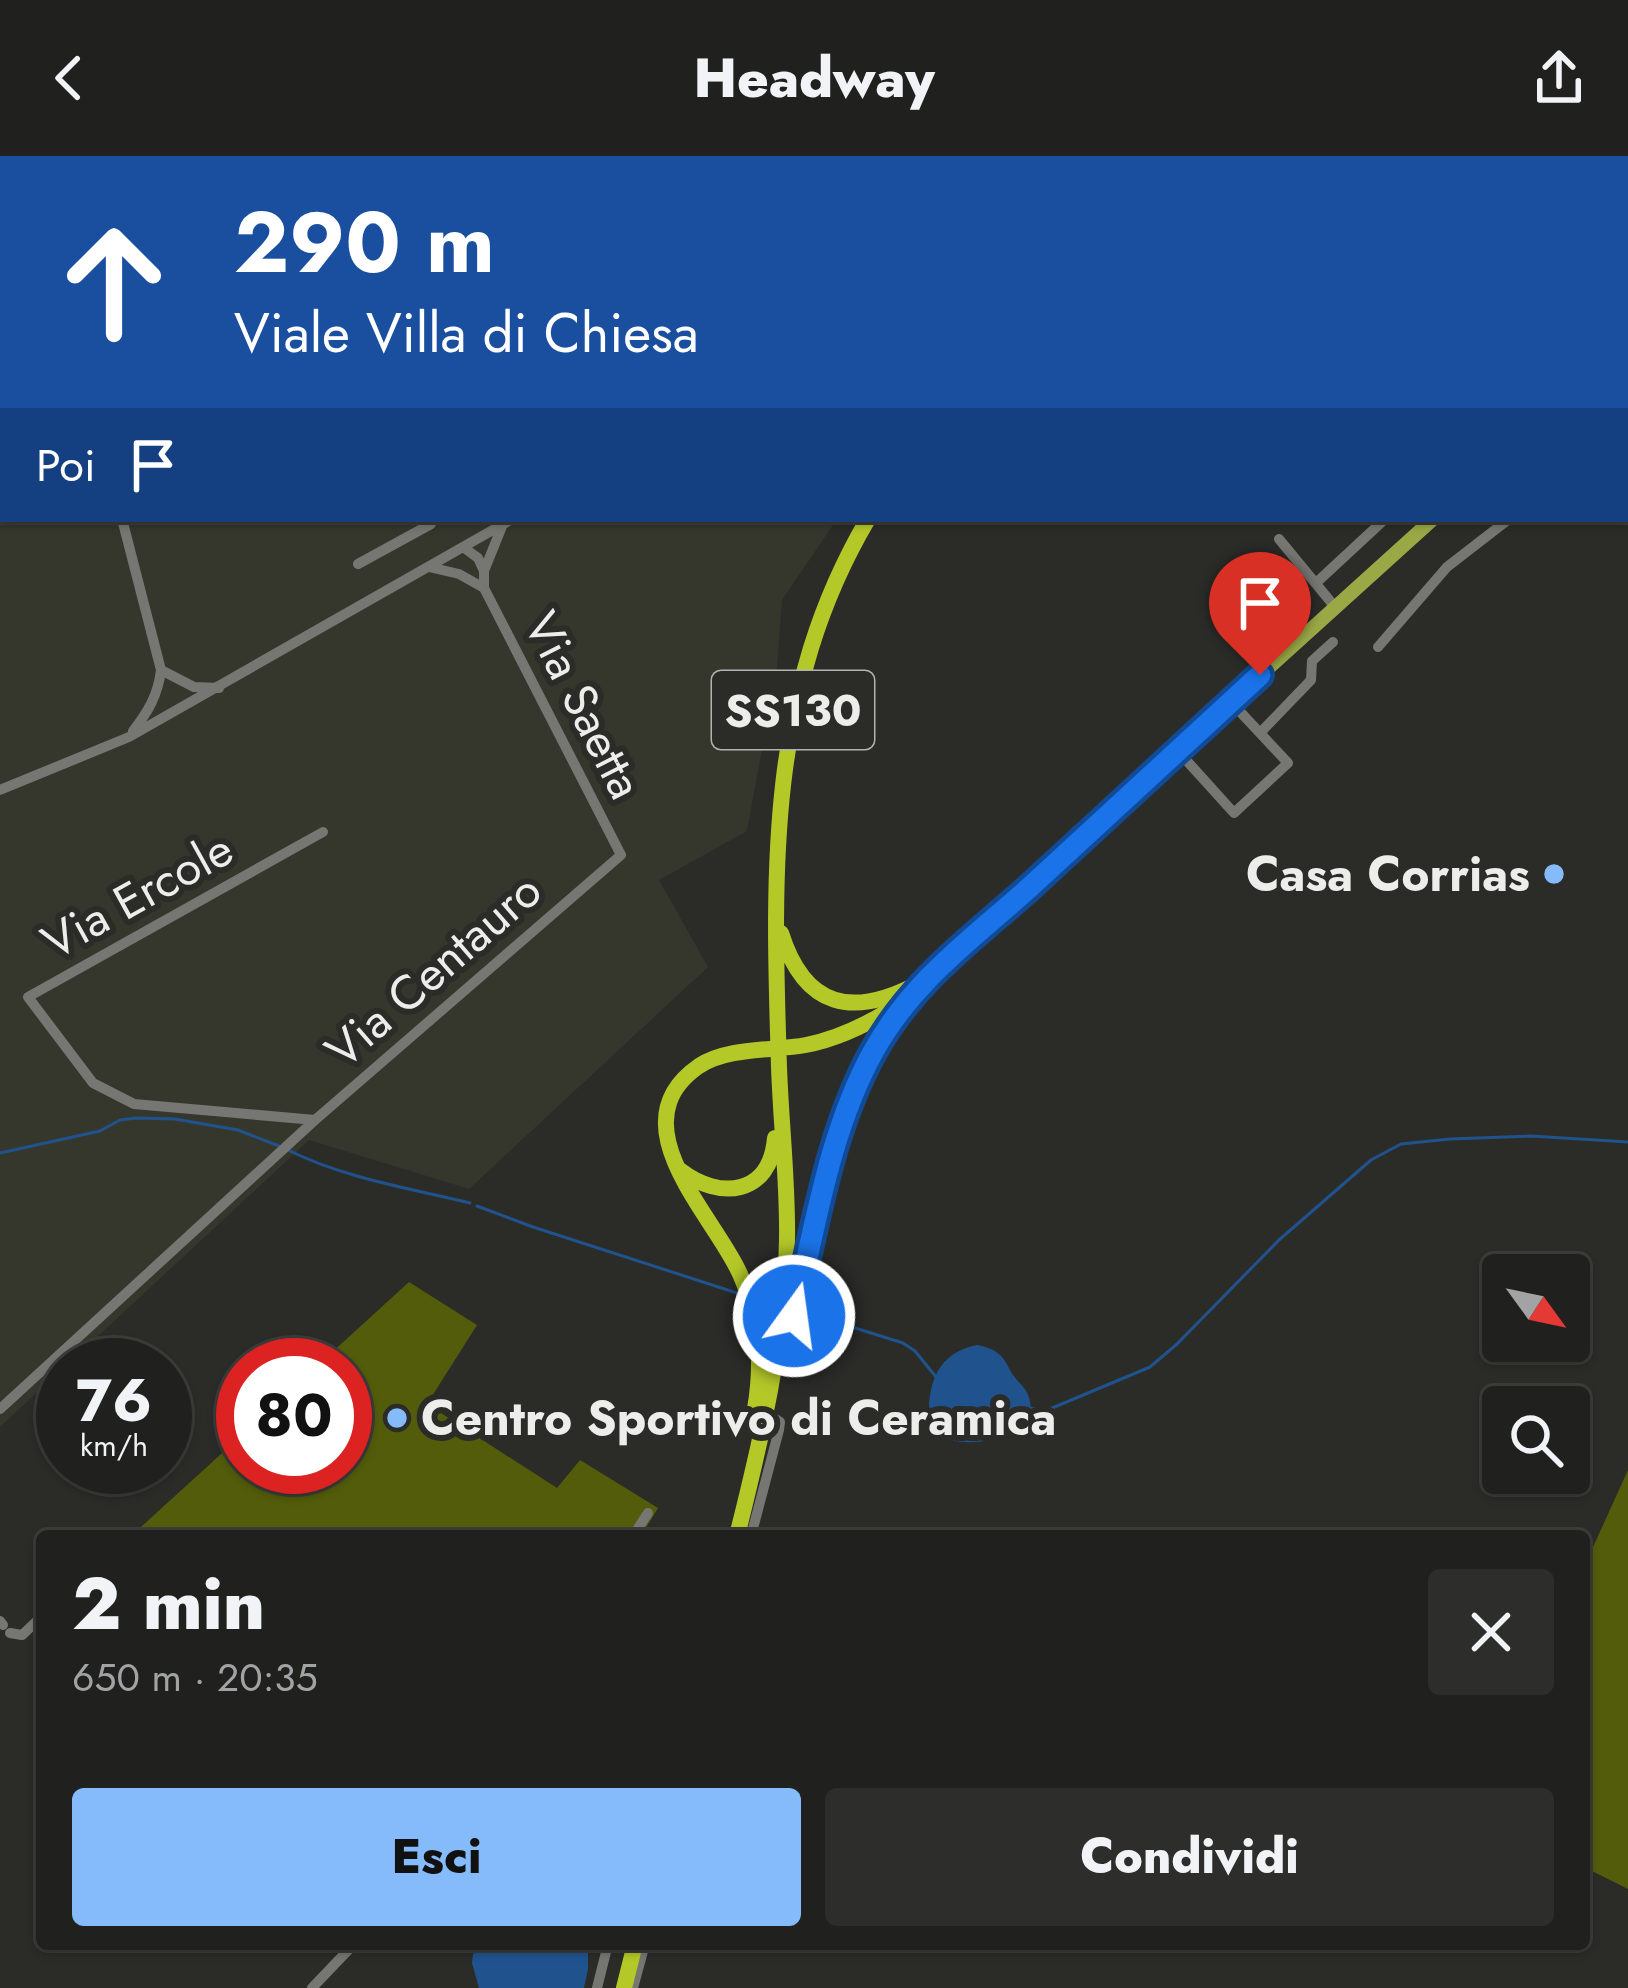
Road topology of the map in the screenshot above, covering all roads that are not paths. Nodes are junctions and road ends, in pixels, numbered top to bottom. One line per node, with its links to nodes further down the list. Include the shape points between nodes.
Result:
1 (123, 522): 20 (street)
2 (432, 522): 11 (street)
3 (505, 522): 10 (street)
4 (507, 522): 13 (street, Via Saetta)
5 (866, 522): 32 (highway, SS130, via 821,613 794,705 780,797)
6 (1382, 522): 15 (street)
7 (1430, 522): 17 (main road)
8 (1505, 522): 19 (street, via 1448,567)
9 (1279, 539): 15 (street)
10 (463, 547): 12 (street); 13 (street, Via Saetta); 14 (street, Via Saetta)
11 (358, 564)
12 (429, 568): 14 (street, Via Saetta); 22 (street)
13 (484, 571): 16 (street, Via Saetta)
14 (471, 579): 16 (street, Via Saetta)
15 (1316, 583): 17 (street)
16 (484, 588): 31 (street, Via Saetta)
17 (1335, 608): 24 (main road)
18 (1333, 642): 26 (street, via 1312,661 1311,680)
19 (1378, 647)
20 (161, 670): 21 (street); 23 (street)
21 (175, 679): 22 (street); 25 (street)
22 (219, 688): 25 (street)
23 (158, 690): 25 (street); 27 (street)
24 (1231, 702): 26 (street); 28 (main road)
25 (179, 710): 27 (street)
26 (1260, 733): 28 (street, via 1288,763 1234,813)
27 (129, 737): 29 (street)
28 (1177, 751): 33 (main road)
29 (0, 790)
30 (323, 832): 36 (street, Via Ercole, via 28,997 93,1083 134,1104)
31 (621, 855): 36 (street, Via Centauro)
32 (779, 941): 33 (highway, via 829,997 866,1004); 35 (highway, SS130)
33 (923, 981): 34 (main road); 38 (highway, via 855,1090)
34 (890, 1010): 37 (highway, via 829,1039 728,1055 695,1069 666,1119)
35 (779, 1064): 37 (highway, via 774,1149 764,1171 726,1190); 38 (highway, SS130)
36 (315, 1120): 41 (street, Via Centauro)
37 (676, 1167): 43 (highway, via 751,1302 760,1362)
38 (792, 1288): 39 (highway)
39 (788, 1313): 40 (highway); 42 (highway)
40 (771, 1381): 43 (highway); 44 (highway)
41 (0, 1408)
42 (768, 1414): 44 (highway); 49 (street, via 780,1422)
43 (745, 1469): 47 (highway)
44 (745, 1505): 48 (highway)
45 (648, 1513): 46 (street)
46 (637, 1530)
47 (730, 1530)
48 (739, 1530)
49 (754, 1530)
50 (36, 1622): 51 (street, via 22,1635)
51 (4, 1626)
52 (348, 1950): 57 (street)
53 (606, 1950): 58 (street)
54 (624, 1950): 59 (highway)
55 (634, 1950): 60 (highway)
56 (643, 1950): 61 (street)
57 (312, 1988)
58 (597, 1988)
59 (614, 1988)
60 (624, 1988)
61 (633, 1988)

